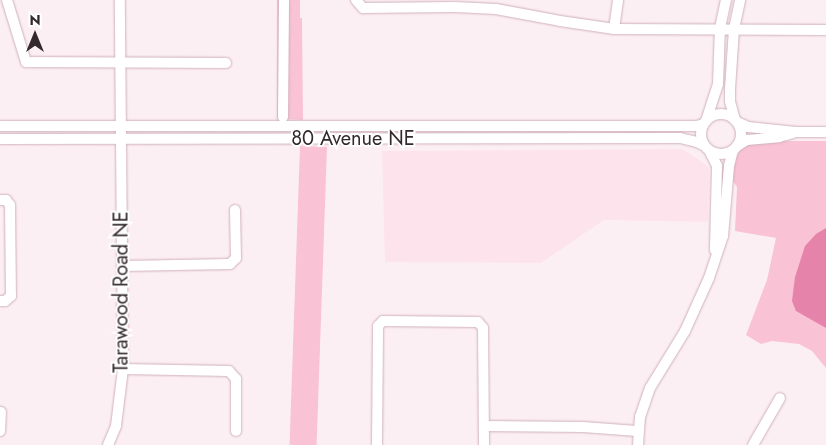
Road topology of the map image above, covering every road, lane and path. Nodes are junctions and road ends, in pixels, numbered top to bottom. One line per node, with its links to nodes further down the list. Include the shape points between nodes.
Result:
1 (7, 0): 13 (street, via 26,62)
2 (120, 0): 13 (street, Tarawood Road NE)
3 (284, 0): 15 (street)
4 (356, 0): 8 (street, via 363,8)
5 (618, 0): 9 (street)
6 (726, 0): 10 (street)
7 (740, 0): 11 (street)
8 (455, 3): 9 (street)
9 (614, 28): 10 (street)
10 (720, 28): 11 (street); 17 (street, via 718,84)
11 (734, 29): 12 (street); 16 (street, via 730,101)
12 (826, 30)
13 (120, 61): 14 (street); 18 (street, Tarawood Road NE)
14 (226, 63)
15 (283, 117)
16 (736, 121): 17 (street, via 724,114); 20 (street, via 748,127); 25 (street, via 741,138)
17 (705, 122): 18 (street, 80 Avenue NE, via 696,126); 24 (street, via 701,136)
18 (120, 125): 19 (street, 80 Avenue NE); 23 (street, Tarawood Road NE)
19 (0, 126)
20 (796, 132): 21 (street); 25 (street, via 747,140)
21 (826, 132)
22 (0, 138): 23 (street, 80 Avenue NE)
23 (120, 138): 24 (street, 80 Avenue NE, via 680,138); 29 (street, Tarawood Road NE)
24 (707, 148): 25 (street, via 724,154); 28 (street, via 717,166)
25 (735, 148): 28 (street, via 729,166 724,236)
26 (0, 200): 30 (street, via 6,200 10,205 11,296)
27 (235, 210): 29 (street, via 236,258 230,264)
28 (715, 256): 37 (street, via 709,278 685,331 650,388)
29 (123, 266): 31 (street, Tarawood Road NE)
30 (0, 301)
31 (123, 369): 36 (street, via 229,371 236,379); 38 (street, Tarawood Road NE, via 116,426)
32 (780, 398): 42 (street)
33 (1, 412): 35 (street)
34 (484, 426): 37 (street); 39 (street, via 483,328 478,322 383,321 378,326); 40 (street)
35 (0, 431)
36 (236, 431)
37 (638, 431): 41 (street)
38 (108, 445)
39 (377, 445)
40 (484, 445)
41 (638, 445)
42 (753, 445)

